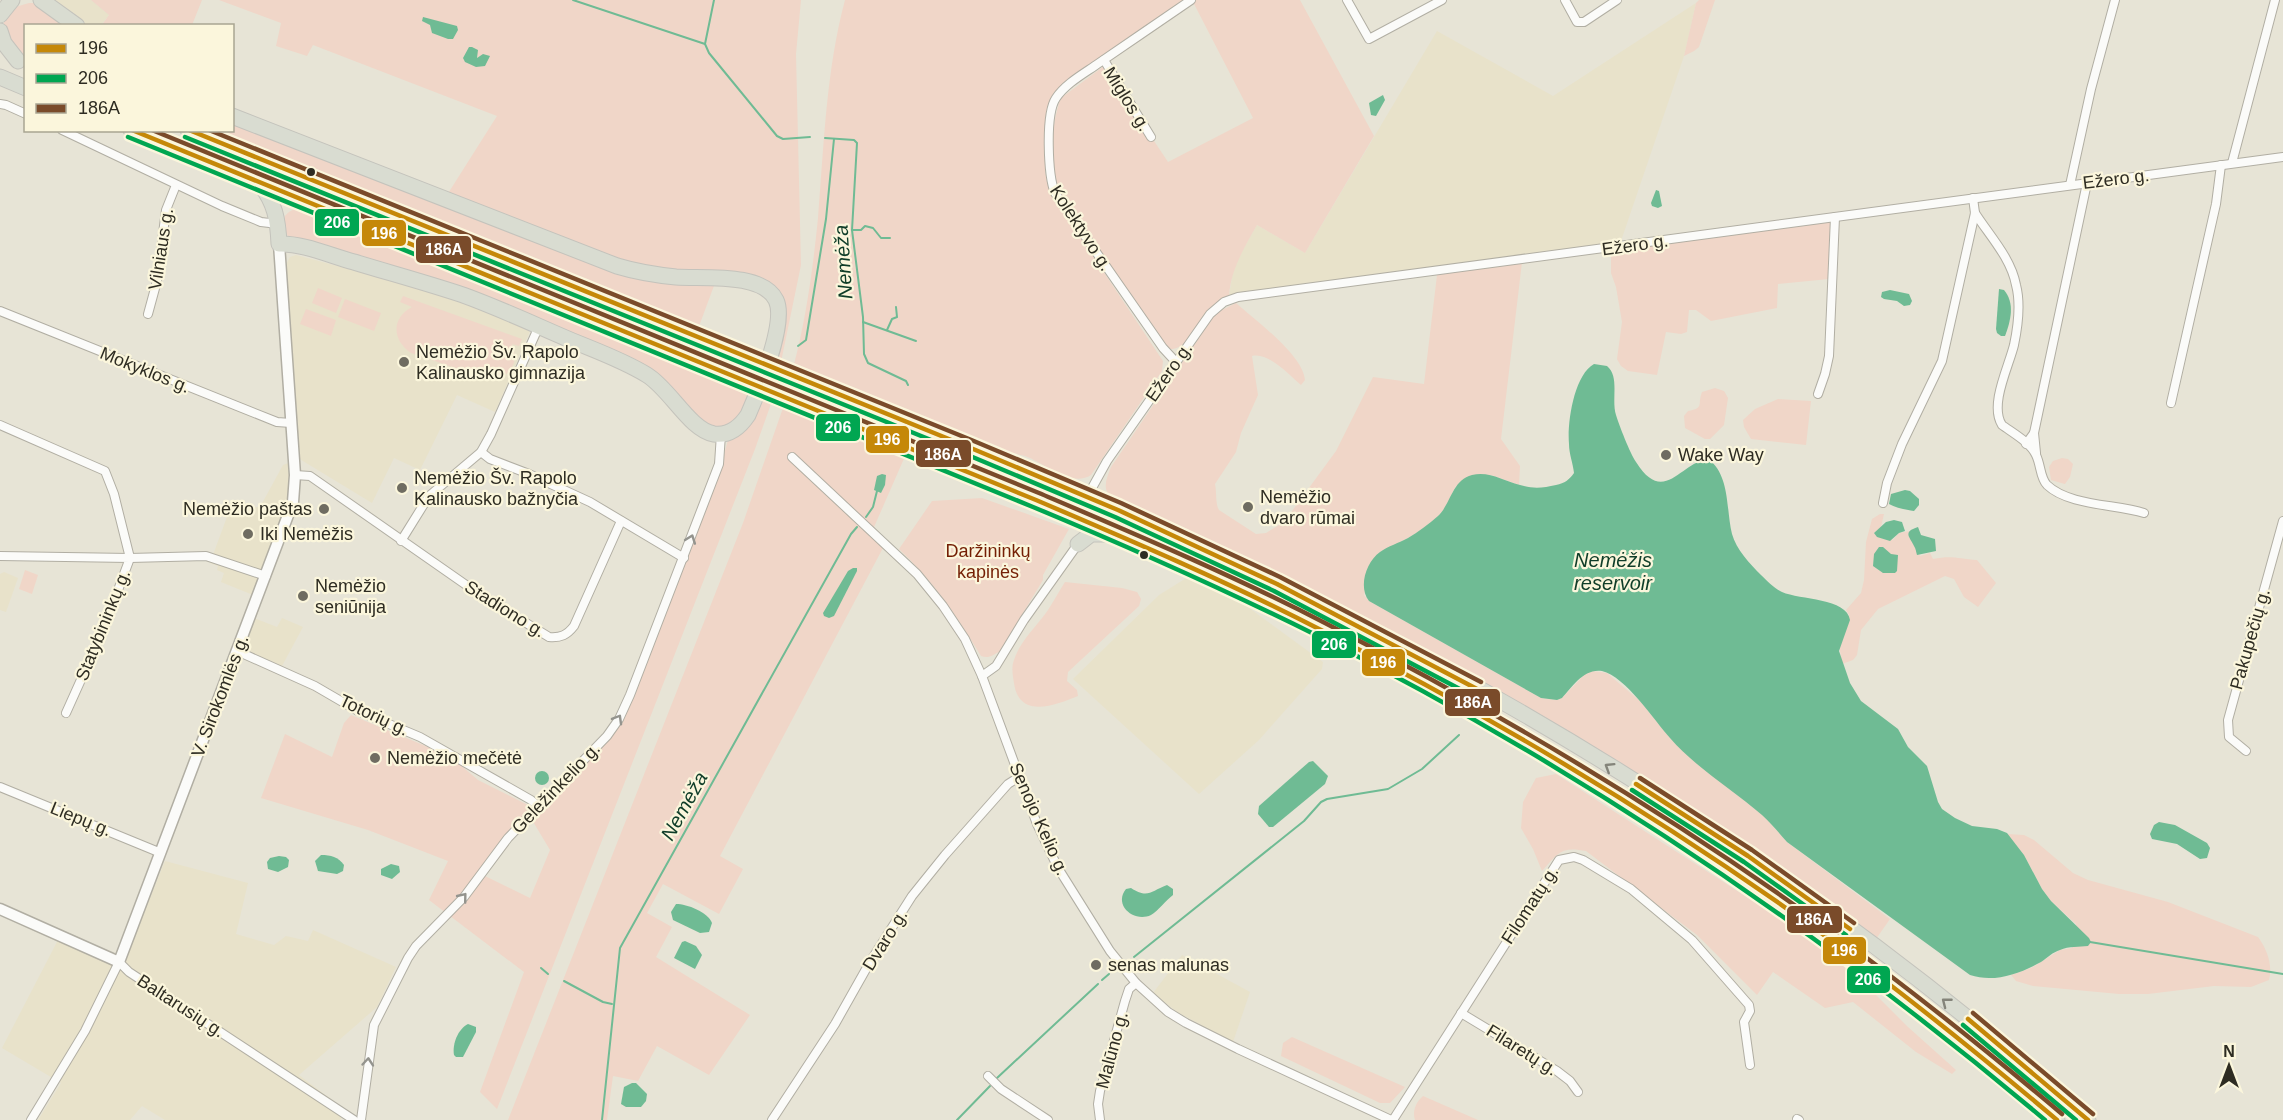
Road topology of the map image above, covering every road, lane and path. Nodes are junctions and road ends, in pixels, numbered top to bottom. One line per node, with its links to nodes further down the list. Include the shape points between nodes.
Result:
1 (41, 0): 9 (highway)
2 (1191, 0): 12 (street, Kolektyvo g.)
3 (1347, 0): 4 (street, via 1369,39)
4 (1442, 0)
5 (1565, 0): 6 (street, via 1577,22 1584,22)
6 (1617, 0)
7 (2115, 0): 29 (street)
8 (2275, 0): 24 (street)
9 (73, 24)
10 (0, 31): 13 (highway, via 4,44)
11 (0, 54): 13 (highway)
12 (1104, 60): 22 (street, Miglos g.); 39 (street, Kolektyvo g., via 1052,104 1050,182 1156,339)
13 (22, 63)
14 (0, 77): 15 (highway)
15 (24, 87)
16 (0, 104): 17 (street)
17 (24, 113)
18 (234, 117): 45 (highway, via 617,266 654,274 748,281 767,290 778,310 772,347 748,415 737,428)
19 (66, 132): 28 (street, Vilniaus g.)
20 (136, 132): 26 (highway)
21 (193, 132): 51 (highway, bridge)
22 (1151, 137)
23 (2283, 157): 24 (street, Ežero g.)
24 (2232, 163): 25 (street, Ežero g.)
25 (2221, 165): 27 (street, Ežero g.); 41 (street, via 2216,204)
26 (259, 183): 31 (highway); 34 (highway, via 271,200)
27 (2087, 183): 29 (street, Ežero g.); 44 (street)
28 (176, 185): 34 (street, Vilniaus g., via 261,222); 37 (street, Vilniaus g., via 166,210 157,281)
29 (2070, 185): 30 (street, Ežero g.)
30 (1973, 198): 32 (street); 33 (street, Ežero g.)
31 (309, 203): 34 (highway, via 291,207); 53 (highway, bridge)
32 (1975, 213): 46 (street, via 2017,285 2017,322 1998,414 2002,425); 52 (street, via 1942,361 1898,453)
33 (1835, 217): 39 (street, Ežero g., via 1238,297 1214,309); 40 (street, via 1830,345)
34 (278, 223): 35 (highway)
35 (279, 244): 38 (highway, via 463,295); 42 (main road, V. Sirokomlės g.)
36 (0, 311): 42 (street, Mokyklos g., via 277,422)
37 (148, 314)
38 (539, 326): 45 (highway, via 647,375 700,428); 47 (street)
39 (1176, 362): 51 (street, Ežero g., via 1107,461)
40 (1818, 394)
41 (2171, 403)
42 (291, 423): 50 (main road, V. Sirokomlės g.)
43 (0, 425): 61 (street, via 105,471)
44 (2034, 433): 46 (street); 48 (street)
45 (721, 434): 62 (street, Geležinkelio g., one-way to 45, via 719,464)
46 (2026, 444): 48 (street)
47 (481, 452): 55 (street, via 572,493); 58 (street, via 429,496)
48 (2036, 453): 54 (street, via 2044,481 2058,494)
49 (792, 457): 65 (street, Senojo Kelio g., via 917,574 965,639)
50 (295, 475): 58 (street, via 310,476); 63 (main road, V. Sirokomlės g., via 293,502)
51 (1087, 497): 87 (highway, one-way to 51, via 2005,1048 1870,943 1748,856 1584,751 1334,612 1208,550)
52 (1883, 503)
53 (1067, 513): 57 (highway); 59 (highway, via 1079,532)
54 (2144, 513)
55 (621, 521): 58 (street, Stadiono g., via 574,626 558,638 549,637); 62 (street)
56 (2283, 521): 67 (street, Pakupečių g., via 2228,720 2229,737)
57 (1113, 534): 59 (highway, via 1091,534); 86 (highway, via 1296,617 1549,754 1821,933 1937,1021)
58 (401, 541)
59 (1078, 544): 65 (street, via 996,666)
60 (0, 556): 61 (street, Statybininkų g.)
61 (130, 558): 63 (street, via 206,556); 66 (street, Statybininkų g.)
62 (684, 558): 70 (street, Geležinkelio g., one-way to 62, via 619,719)
63 (266, 576): 64 (main road, V. Sirokomlės g.)
64 (237, 651): 70 (street, Totorių g., via 315,686 358,711 426,739); 71 (main road, V. Sirokomlės g.)
65 (982, 676): 68 (street, Senojo Kelio g.)
66 (66, 713)
67 (2246, 751)
68 (1019, 777): 74 (street, Senojo Kelio g., via 1065,881 1110,951); 83 (street, Dvaro g., via 1008,784 912,896)
69 (0, 787): 71 (street, Liepų g.)
70 (538, 806): 82 (street, Geležinkelio g., one-way to 70, via 374,1025 408,958)
71 (161, 853): 73 (main road, V. Sirokomlės g.)
72 (0, 909): 73 (main road, Baltarusių g.)
73 (119, 962): 80 (street, V. Sirokomlės g., via 85,1031); 81 (street, Baltarusių g.)
74 (1136, 983): 79 (street, Senojo Kelio g., via 1186,1023); 85 (street, Malūno g., via 1129,989 1100,1091)
75 (1461, 1013): 76 (street, Filomatų g., via 1559,860 1574,856 1631,889 1692,940 1726,977 1749,1005 1744,1022); 78 (street, Filaretų g., via 1557,1071); 79 (street, Filomatų g.)
76 (1750, 1065)
77 (988, 1076): 84 (street)
78 (1578, 1092)
79 (1389, 1119)
80 (31, 1120)
81 (354, 1120)
82 (361, 1120)
83 (772, 1120)
84 (1048, 1120)
85 (1100, 1120)
86 (2057, 1120)
87 (2088, 1120)

